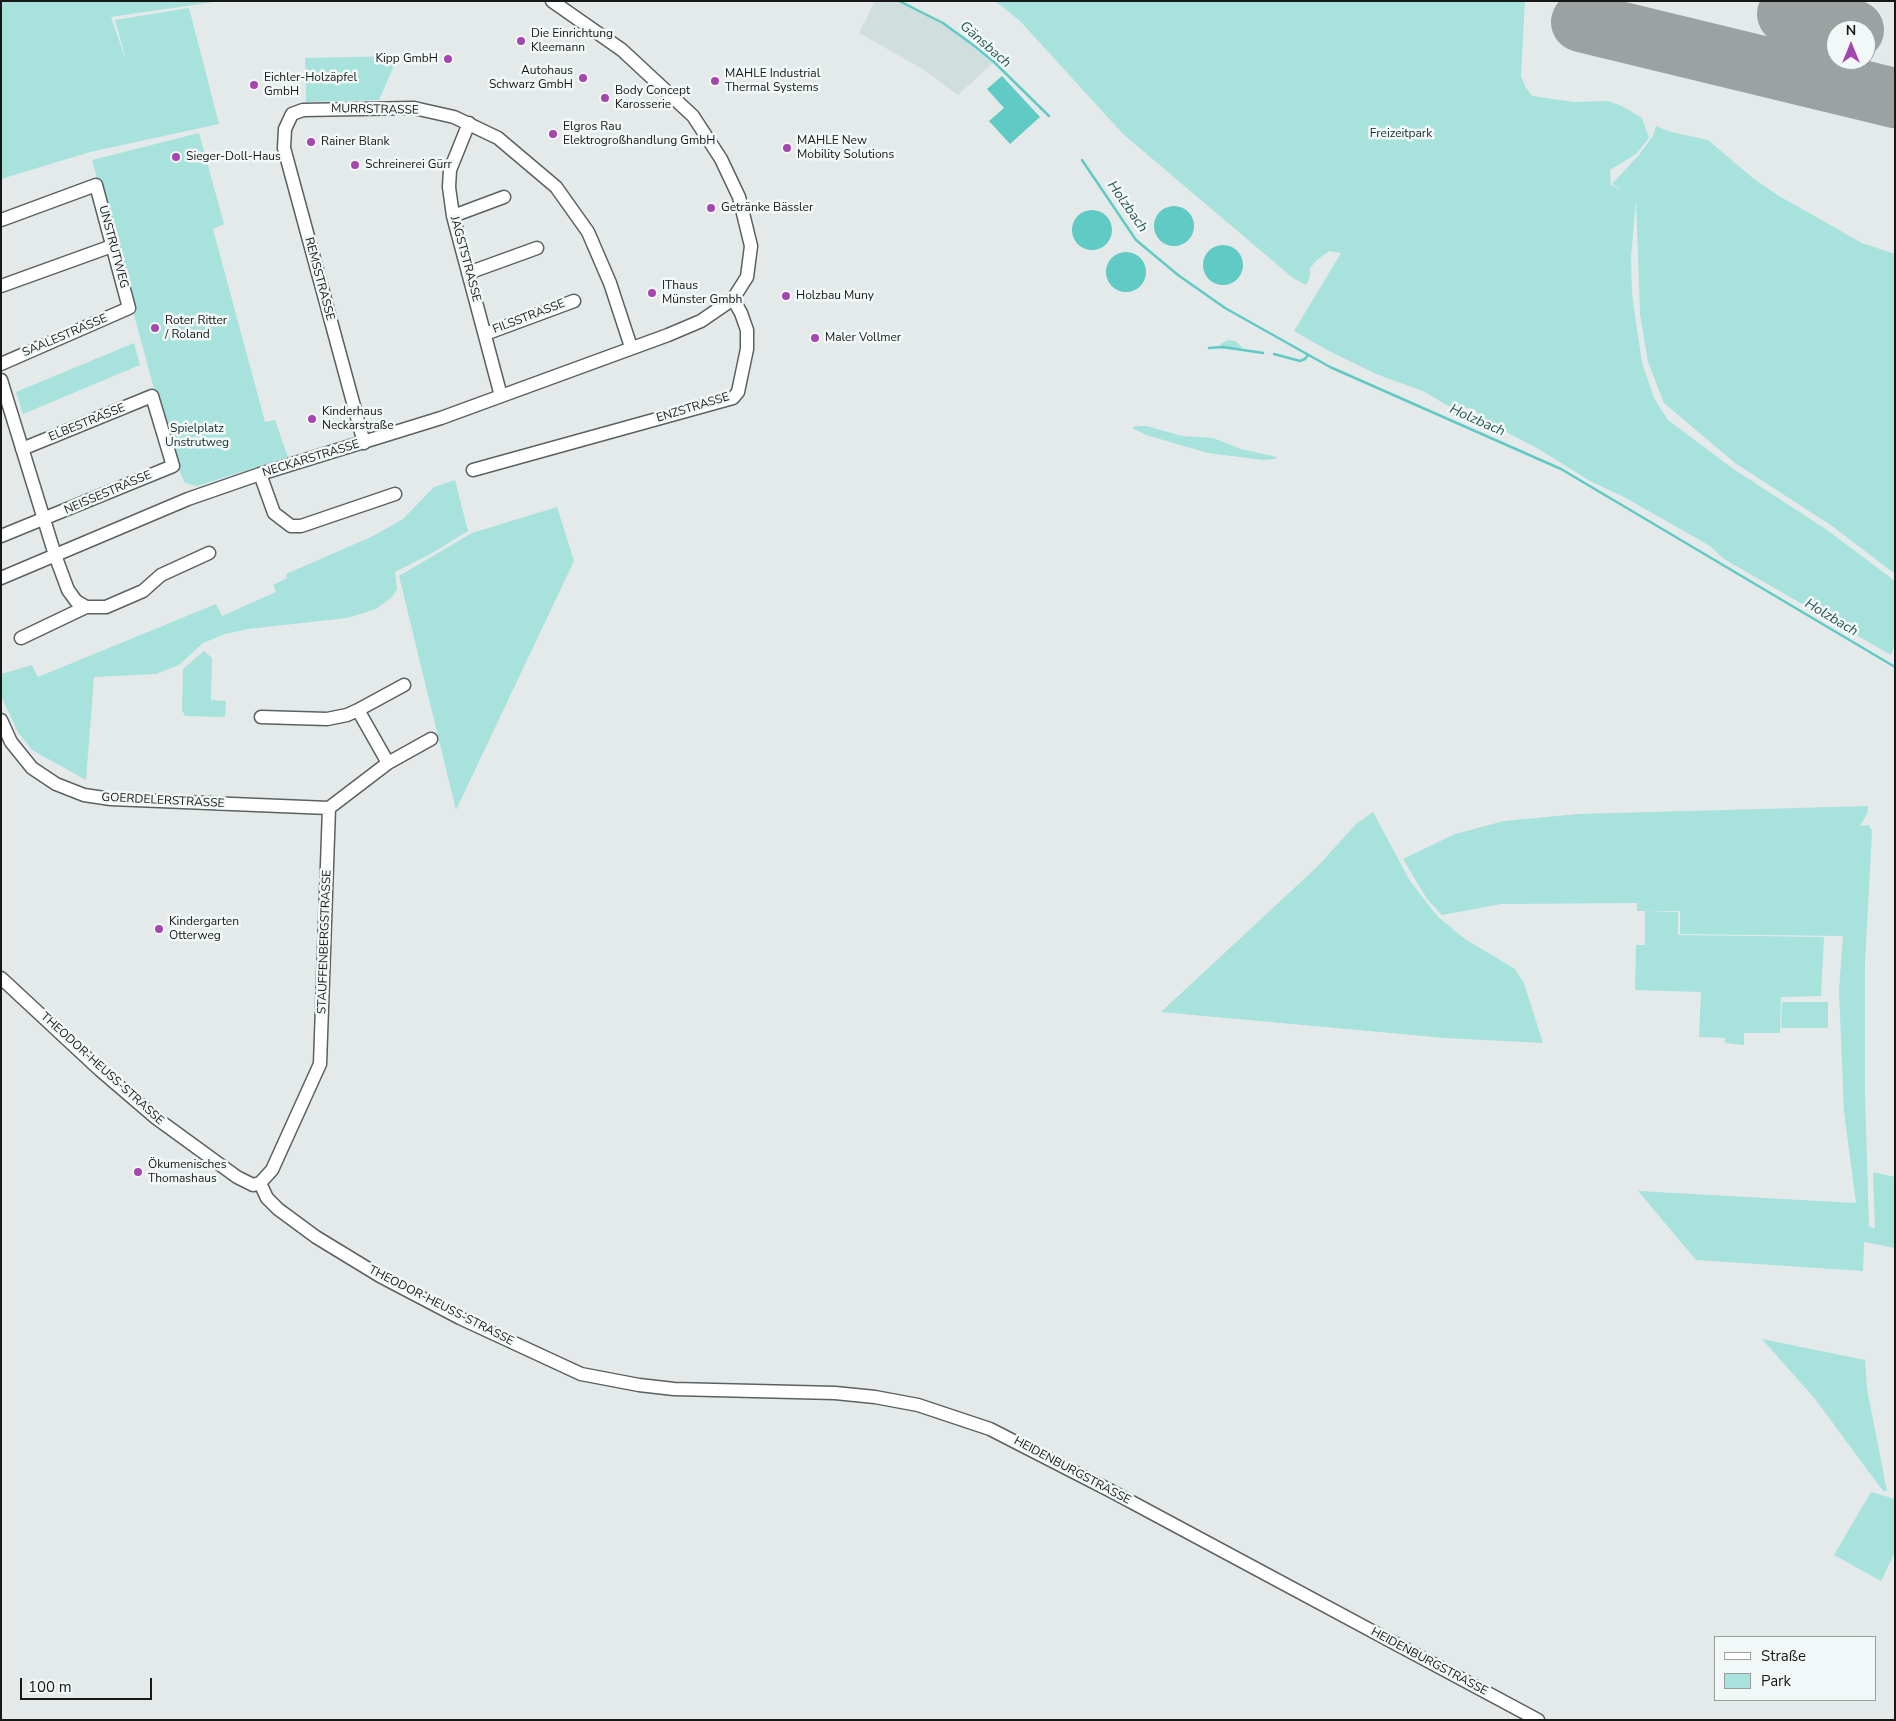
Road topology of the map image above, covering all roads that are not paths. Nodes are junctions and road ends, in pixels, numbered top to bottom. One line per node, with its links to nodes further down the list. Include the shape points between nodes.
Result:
1 (552, 1): 11 (street, via 622,50 693,116 721,159 738,197 751,246 746,277)
2 (292, 114): 3 (street, MURRSTRASSE, via 303,110 414,108); 19 (street, REMSSTRASSE, via 285,129 287,162)
3 (469, 123): 5 (street, JAGSTSTRASSE, via 450,170 448,187); 15 (street, MURRSTRASSE, via 498,138 524,158 556,187 571,206 588,232 610,283)
4 (504, 197): 5 (street)
5 (453, 216): 9 (street, JAGSTSTRASSE)
6 (1, 220): 7 (street, UNSTRUTWEG, via 96,185)
7 (112, 246): 10 (street); 13 (street, UNSTRUTWEG)
8 (537, 248): 9 (street)
9 (468, 273): 14 (street, JAGSTSTRASSE)
10 (1, 286)
11 (733, 299): 15 (street, NECKARSTRASSE, via 700,321); 22 (street, ENZSTRASSE, via 741,313 747,340 742,377 733,398)
12 (574, 301): 14 (street, FILSSTRASSE)
13 (129, 308): 16 (street, SAALESTRASSE)
14 (484, 334): 18 (street, JAGSTSTRASSE)
15 (631, 347): 18 (street, NECKARSTRASSE)
16 (1, 364)
17 (1, 380): 20 (street)
18 (501, 396): 19 (street, NECKARSTRASSE)
19 (364, 443): 23 (street, NECKARSTRASSE)
20 (22, 449): 21 (street, ELBESTRASSE, via 152,396); 25 (street)
21 (173, 466): 25 (street, NEISSESTRASSE)
22 (474, 470)
23 (260, 474): 24 (street, via 274,513 291,526 301,526); 28 (street, NECKARSTRASSE)
24 (395, 494)
25 (44, 520): 26 (street, NEISSESTRASSE); 28 (street)
26 (1, 536)
27 (209, 553): 30 (street, via 160,575 143,591 106,606)
28 (55, 555): 29 (street, NECKARSTRASSE); 30 (street, via 68,590 76,601)
29 (1, 578)
30 (86, 607): 31 (street)
31 (21, 638)
32 (404, 685): 33 (street)
33 (358, 710): 34 (street, via 347,716 327,719); 37 (street)
34 (261, 717)
35 (1, 720): 38 (street, GOERDELERSTRASSE, via 11,742 32,768 56,784 84,795 111,799)
36 (431, 739): 37 (street)
37 (388, 763): 38 (street)
38 (329, 808): 40 (street, STAUFFENBERGSTRASSE, via 320,1064 272,1170)
39 (1, 978): 40 (street, THEODOR-HEUSS-STRASSE, via 156,1118 237,1177 253,1185)
40 (260, 1183): 41 (street, THEODOR-HEUSS-STRASSE, via 267,1198 278,1209 356,1262)
41 (562, 1366): 42 (street, HEIDENBURGSTRASSE, via 594,1377 674,1389 875,1397 918,1405 967,1420 1014,1440)
42 (1538, 1720)

